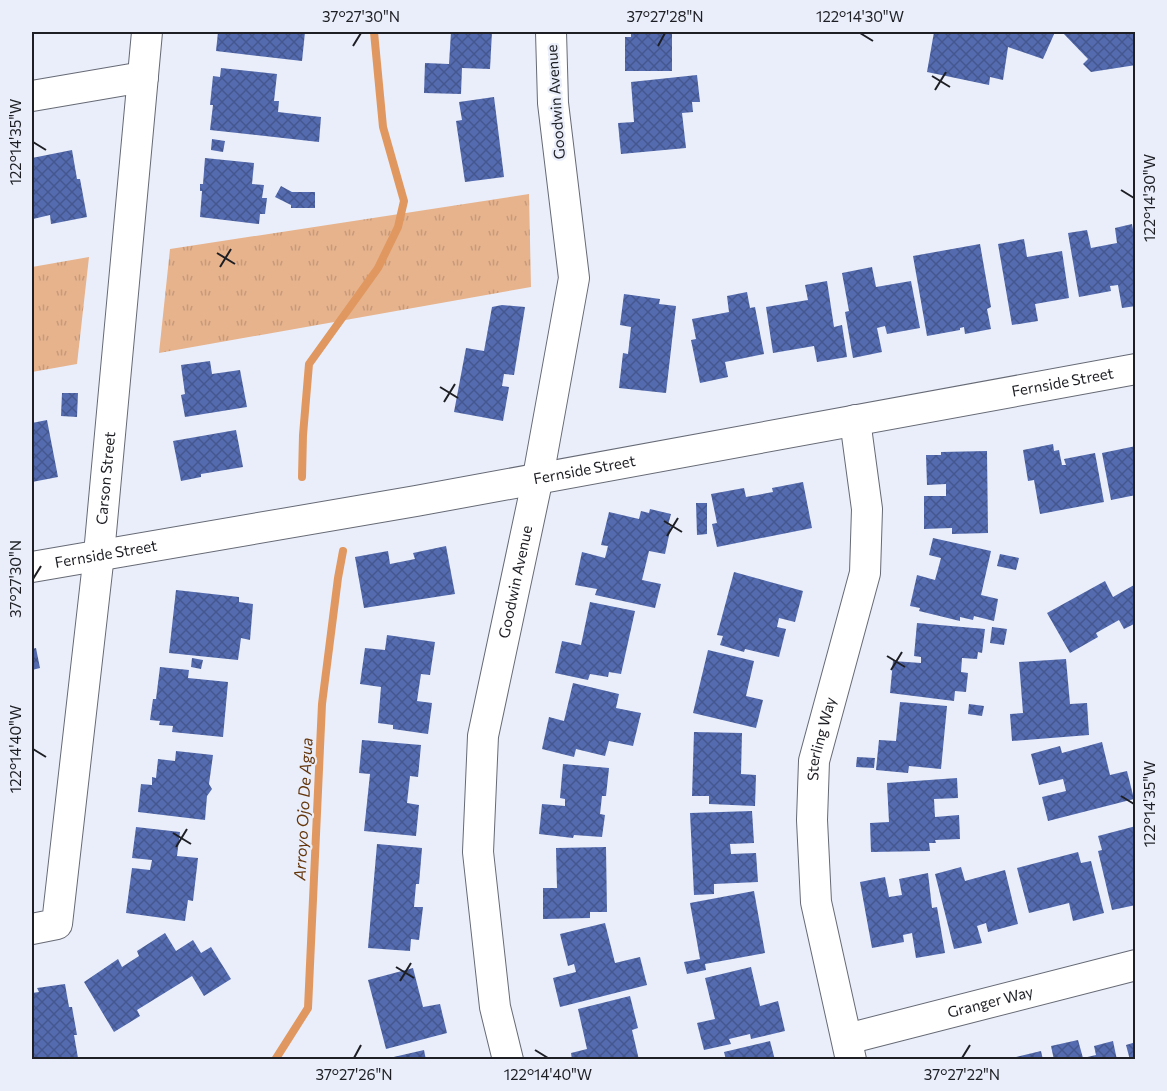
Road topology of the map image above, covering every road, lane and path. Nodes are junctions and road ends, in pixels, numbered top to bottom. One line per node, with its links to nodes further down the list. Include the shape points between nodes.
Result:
1 (147, 32): 3 (street, Carson Street)
2 (551, 32): 7 (street, Goodwin Avenue, via 553,103 574,278)
3 (143, 77): 4 (street); 8 (street, Carson Street)
4 (32, 96)
5 (1136, 369): 6 (street, Fernside Street)
6 (855, 420): 7 (street, Fernside Street); 12 (street, Sterling Way, via 867,509 865,573 814,761 812,820 816,902)
7 (538, 477): 8 (street, Fernside Street); 13 (street, Goodwin Avenue, via 483,736 478,852 495,1007)
8 (99, 555): 9 (street, Fernside Street); 10 (street, Carson Street)
9 (32, 567)
10 (44, 927)
11 (1136, 965): 12 (street, Granger Way)
12 (849, 1049)
13 (508, 1059)

